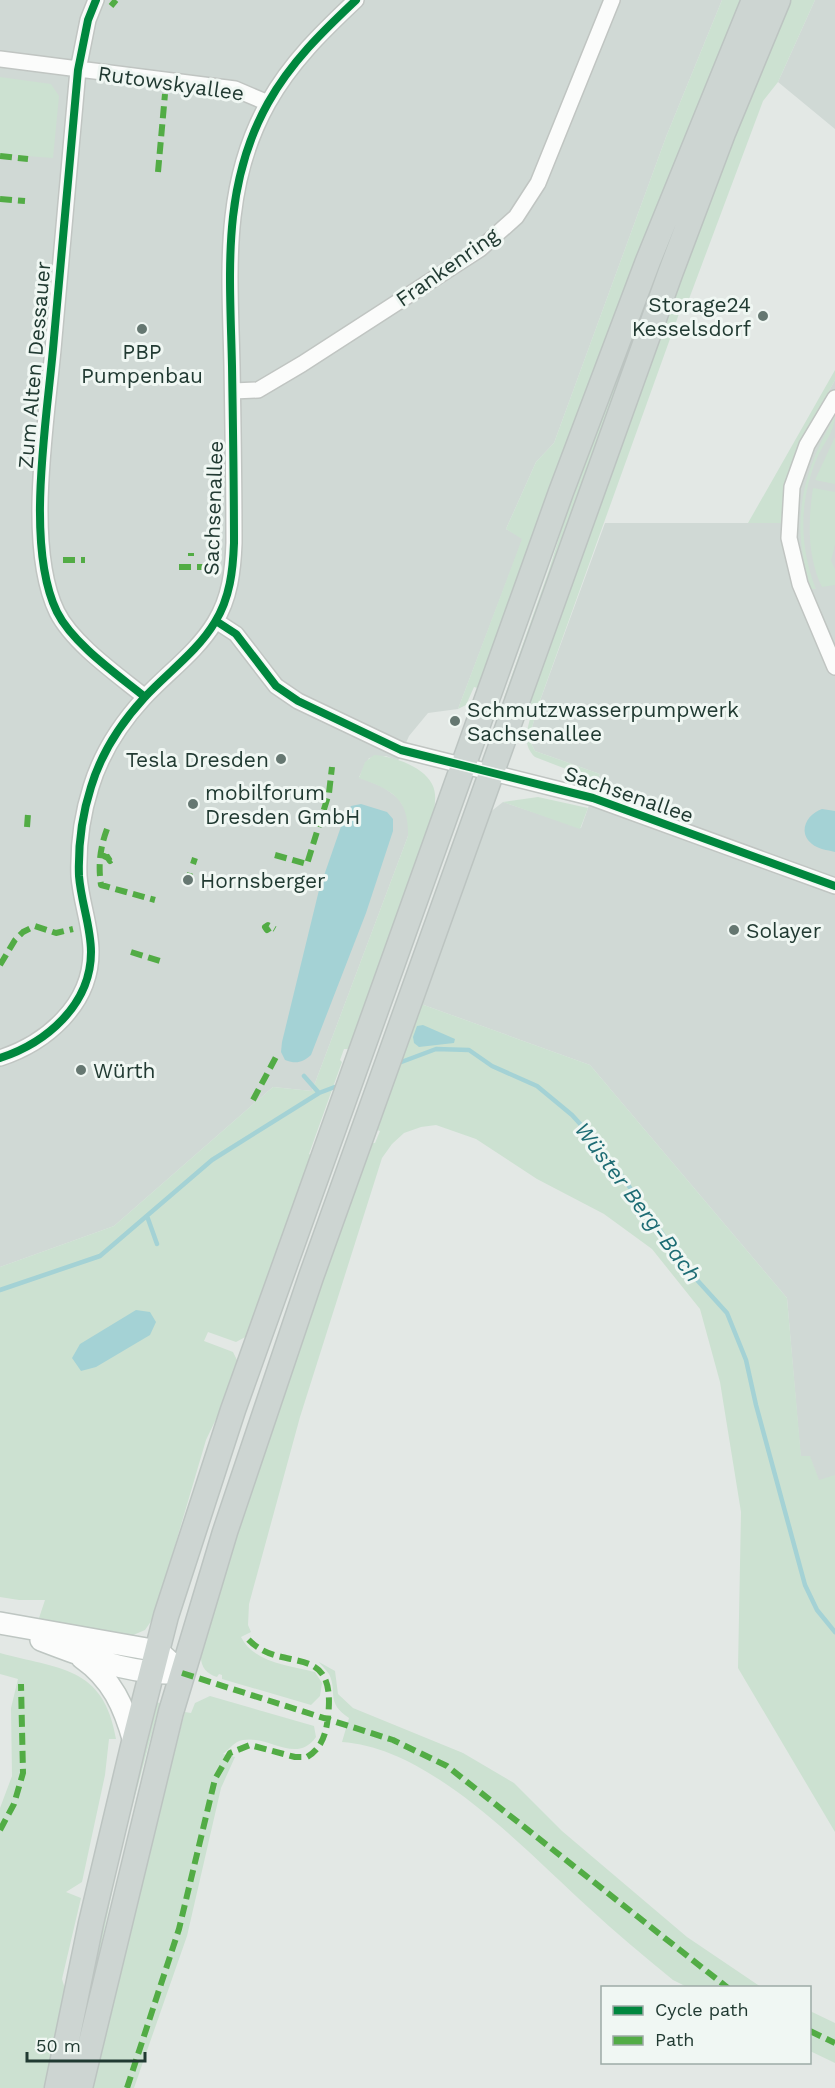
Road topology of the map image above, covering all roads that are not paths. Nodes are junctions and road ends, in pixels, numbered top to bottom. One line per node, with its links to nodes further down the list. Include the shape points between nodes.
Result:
1 (96, 0): 7 (street, Zum Alten Dessauer, via 87,20)
2 (356, 0): 8 (street, Sachsenallee, via 303,52)
3 (612, 0): 9 (street, Frankenring, via 538,183 516,218 480,249 302,364 258,390)
4 (754, 0): 14 (main road, via 648,261)
5 (778, 0): 15 (main road, via 670,274)
6 (0, 59): 7 (street, Rutowskyallee)
7 (78, 70): 8 (street, Rutowskyallee, via 235,89); 13 (street, Zum Alten Dessauer, via 40,537 58,613 73,634)
8 (268, 103): 9 (street, Sachsenallee, via 245,154 232,213)
9 (233, 391): 11 (street, Sachsenallee, via 232,573)
10 (835, 398): 12 (street, via 807,445 792,488 789,538 800,584)
11 (216, 621): 13 (street, via 196,647); 14 (street, Sachsenallee, via 236,634 276,686 297,701 401,750)
12 (835, 667)
13 (145, 697): 17 (street, via 104,754 82,822 79,876 92,952 83,992 52,1031 19,1053)
14 (463, 765): 15 (street, Sachsenallee); 20 (main road, via 233,1410 192,1532)
15 (492, 772): 16 (street, Sachsenallee, via 593,798); 21 (main road, via 261,1421)
16 (835, 886)
17 (0, 1058)
18 (0, 1624): 19 (main road); 20 (main road)
19 (74, 1653): 20 (main road); 22 (main road, via 110,1683)
20 (155, 1662): 21 (main road); 22 (main road)
21 (182, 1673): 24 (main road)
22 (134, 1742): 23 (main road)
23 (57, 2088)
24 (80, 2088)

